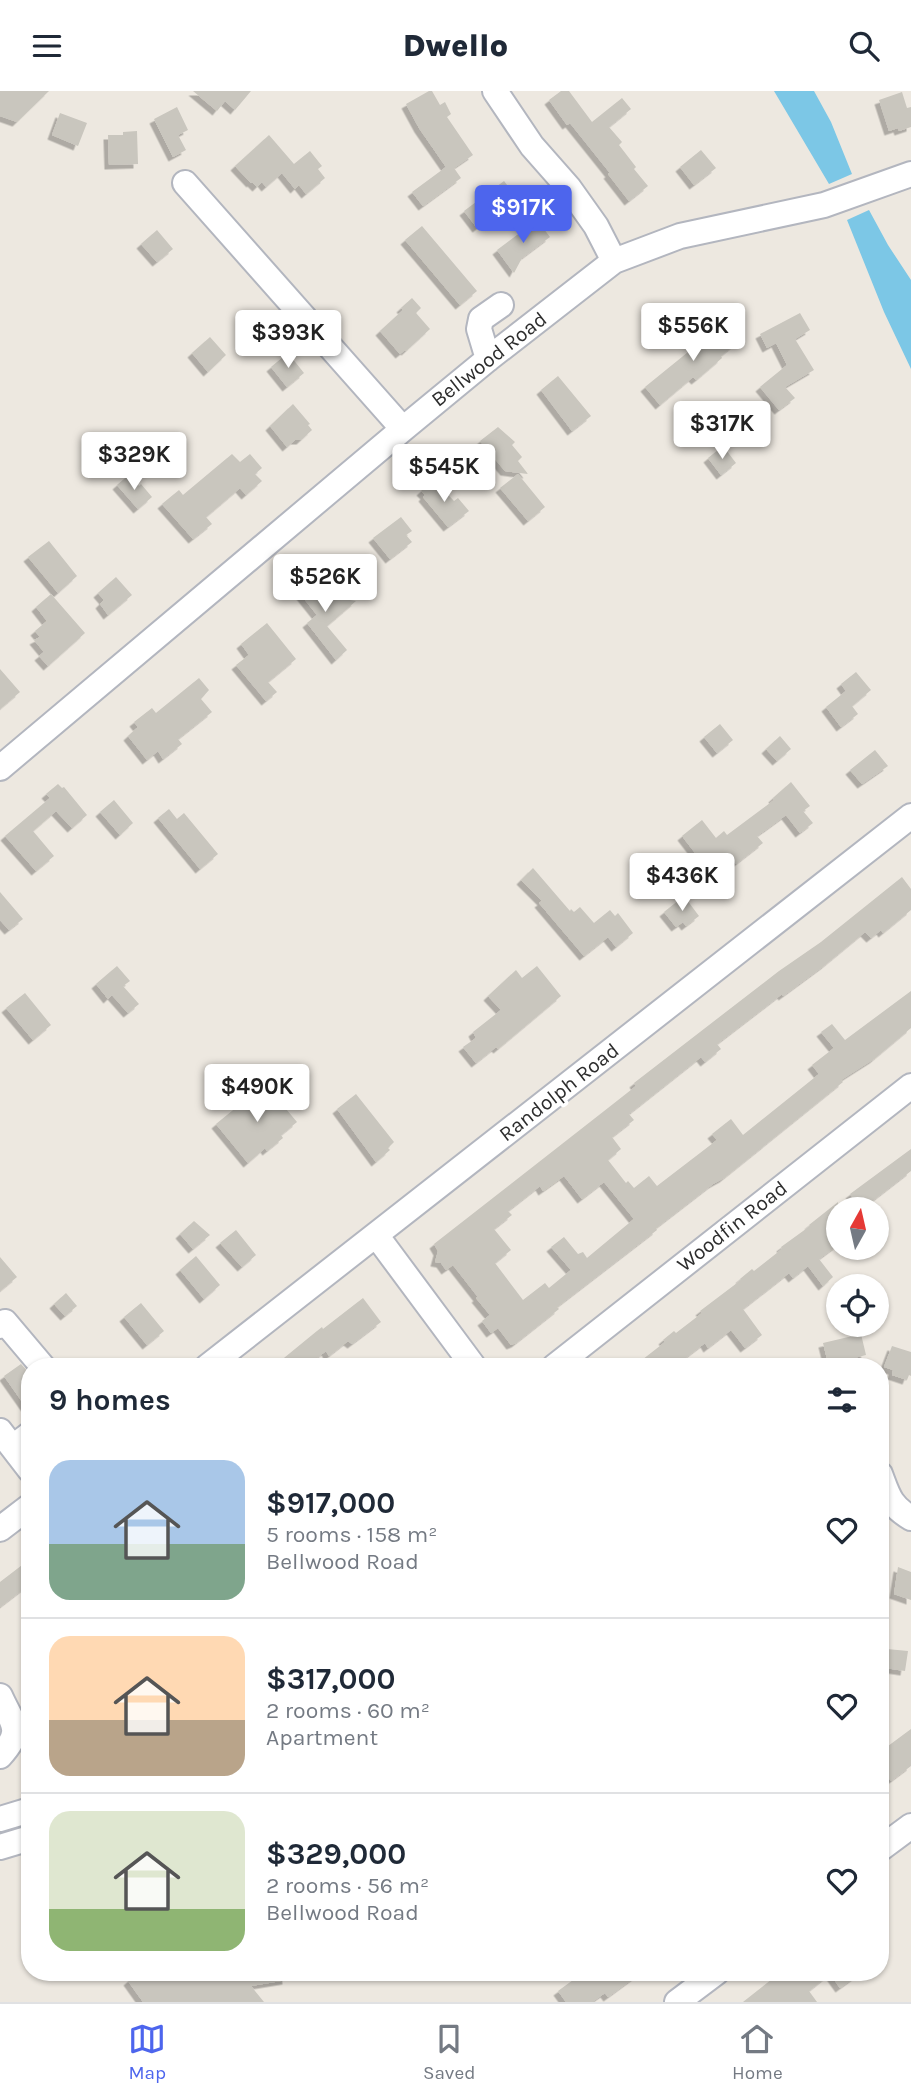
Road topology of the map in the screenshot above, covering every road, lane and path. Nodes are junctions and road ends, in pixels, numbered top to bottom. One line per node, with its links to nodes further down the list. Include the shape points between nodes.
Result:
1 (495, 91): 4 (street, via 596,226)
2 (911, 174): 4 (street, Bellwood Road, via 824,205 680,236)
3 (185, 183): 7 (street)
4 (614, 261): 6 (street, Bellwood Road)
5 (501, 305): 6 (street, via 481,319)
6 (488, 359): 7 (street, Bellwood Road)
7 (403, 429): 8 (street, Bellwood Road)
8 (0, 768)
9 (911, 816): 11 (street, Randolph Road)
10 (911, 1086): 16 (street, Woodfin Road)
11 (376, 1235): 14 (street, Randolph Road); 15 (street)
12 (0, 1326): 13 (street, via 5,1322)
13 (35, 1358)
14 (219, 1358)
15 (467, 1358)
16 (565, 1358)
17 (889, 1498): 19 (street, via 898,1511)
18 (21, 1513): 20 (street)
19 (911, 1517)
20 (0, 1529)
21 (0, 1696): 22 (street, via 16,1730)
22 (0, 1756)
23 (21, 1813): 24 (street)
24 (0, 1819)
25 (911, 1826): 27 (street)
26 (21, 1841): 28 (street)
27 (889, 1842)
28 (0, 1847)
29 (704, 1981): 30 (street)
30 (677, 2002)

